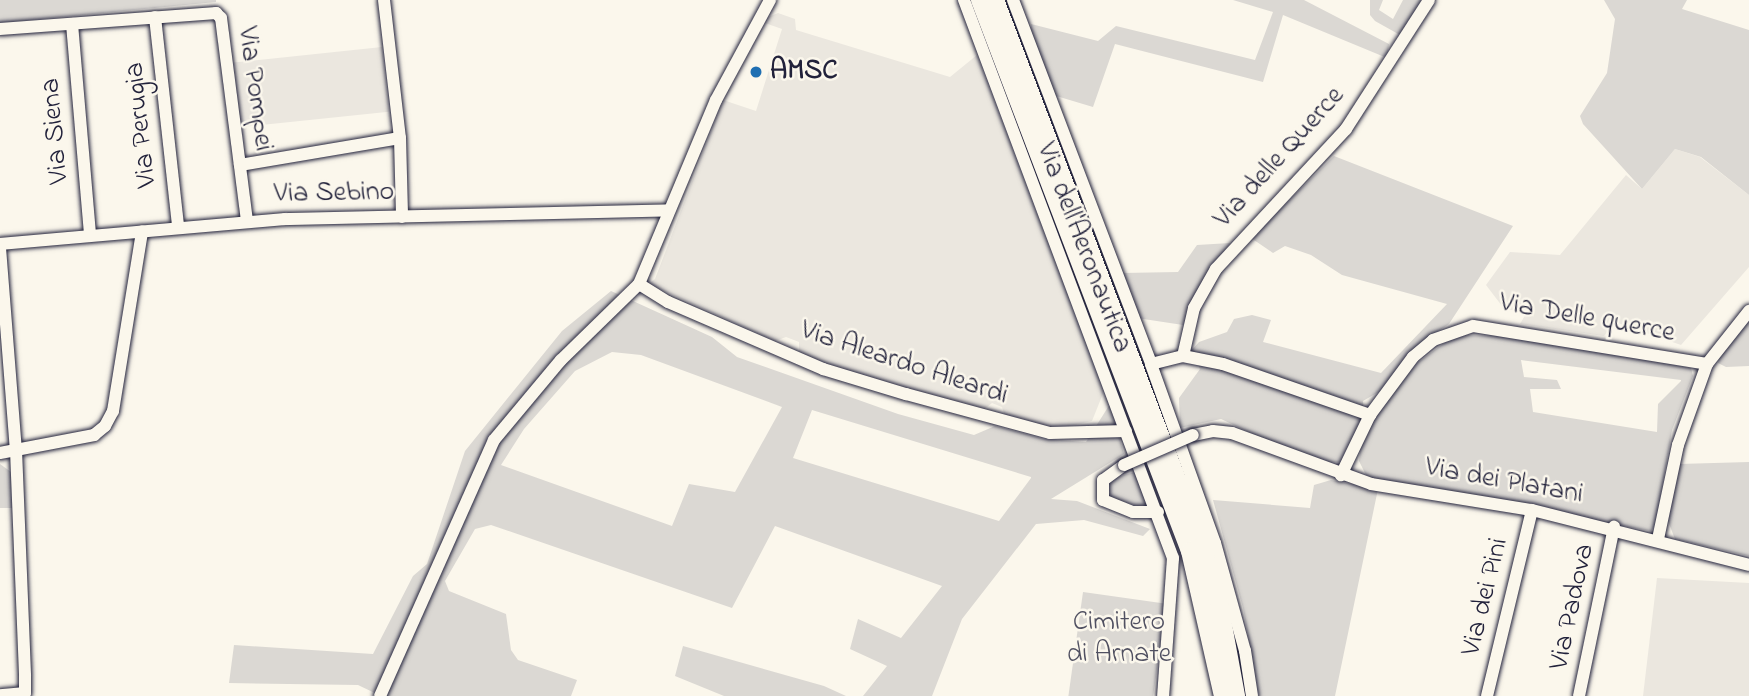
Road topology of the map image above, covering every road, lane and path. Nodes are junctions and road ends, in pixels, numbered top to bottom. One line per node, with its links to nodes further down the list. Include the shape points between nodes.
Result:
1 (384, 0): 11 (street)
2 (769, 0): 13 (street, via 716,100)
3 (964, 0): 26 (street, Via dell'Aeronautica)
4 (980, 0): 38 (highway, via 1190,551)
5 (995, 0): 39 (highway, via 1202,546 1219,603)
6 (1013, 0): 24 (street)
7 (1429, 0): 22 (street, Via delle Querce, via 1346,129 1216,269 1194,308)
8 (155, 17): 9 (street, Via Pompei); 12 (street, Via Pompei, via 209,12 221,18); 16 (street, Via Perugia)
9 (72, 24): 10 (street, Via Pompei); 18 (street, Via Siena)
10 (0, 29)
11 (400, 138): 12 (street); 14 (street)
12 (240, 165): 15 (street, Via Pompei)
13 (670, 210): 14 (street, Via Sebino); 20 (street)
14 (402, 217): 15 (street, Via Sebino)
15 (247, 222): 16 (street, Via Sebino)
16 (178, 227): 17 (street, Via Sebino)
17 (142, 231): 18 (street, Via Sebino); 27 (street, via 114,411 94,435)
18 (90, 235): 19 (street, Via Sebino)
19 (0, 246): 27 (street)
20 (639, 284): 26 (street, Via Aleardo Aleardi, via 668,302 822,369 1050,433); 36 (street, via 561,360 494,440)
21 (1749, 311): 23 (street)
22 (1182, 356): 24 (street); 25 (street, via 1323,395)
23 (1707, 364): 25 (street, Via Delle querce, via 1473,326 1433,340 1413,357); 33 (street, via 1678,445)
24 (1151, 365): 40 (street, via 1216,543)
25 (1370, 415): 29 (street)
26 (1126, 431): 31 (street, Via dell'Aeronautica)
27 (16, 450): 28 (street); 35 (street, via 25,694)
28 (0, 453)
29 (1341, 475): 30 (street, Via dei Platani); 31 (street, Via dei Platani, bridge, via 1213,430 1124,465 1102,480 1103,500 1133,512)
30 (1532, 510): 32 (street, Via dei Platani); 41 (street, Via dei Pini)
31 (1158, 512): 37 (street, Via dell'Aeronautica, via 1173,558)
32 (1615, 527): 33 (street, Via dei Platani); 42 (street, Via Padova)
33 (1658, 538): 34 (street, Via dei Platani)
34 (1749, 565)
35 (0, 695)
36 (380, 696)
37 (1163, 696)
38 (1223, 696)
39 (1236, 696)
40 (1252, 696)
41 (1487, 696)
42 (1579, 696)

